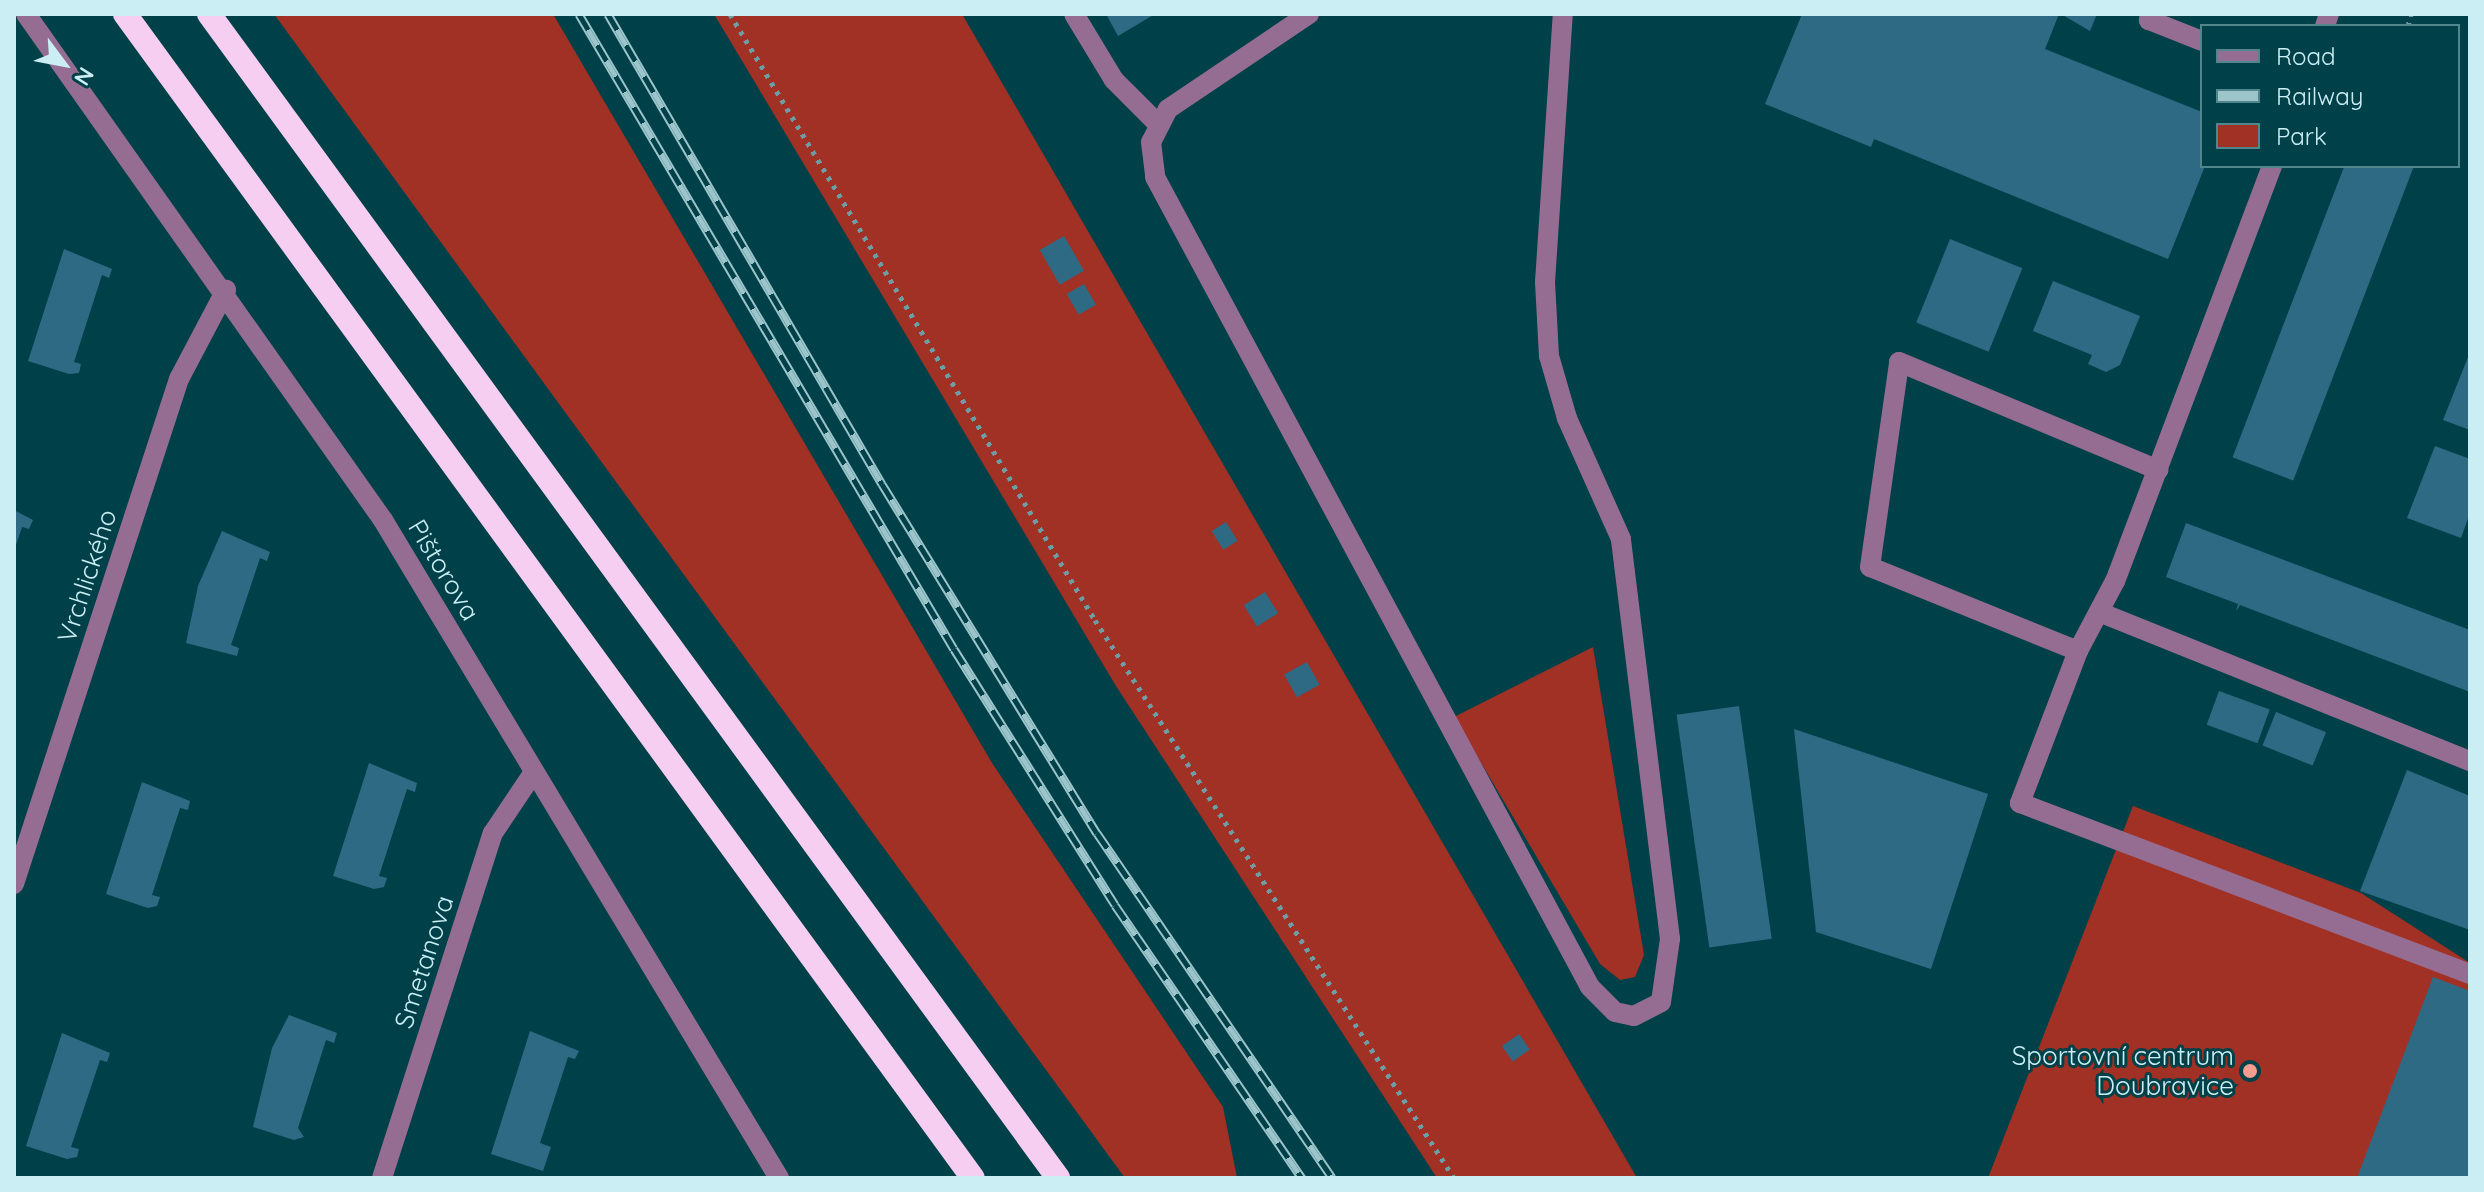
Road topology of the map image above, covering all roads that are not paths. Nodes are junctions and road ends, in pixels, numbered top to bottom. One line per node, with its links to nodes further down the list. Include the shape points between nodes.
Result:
1 (26, 14): 11 (street, Pištorova)
2 (125, 14): 21 (highway)
3 (209, 14): 22 (highway)
4 (1074, 14): 9 (street, via 1114,80)
5 (1309, 14): 9 (street, via 1184,95)
6 (1563, 14): 9 (street, via 1545,321 1555,386 1609,502 1629,577 1670,939 1668,983 1648,1013 1615,1012 1590,987 1155,177 1151,142)
7 (2152, 14): 8 (street, via 2149,20)
8 (2200, 40)
9 (1158, 124)
10 (2271, 168): 12 (street)
11 (226, 290): 16 (street, Pištorova, via 383,520); 17 (street, Vrchlického, via 179,379)
12 (2158, 470): 13 (street); 14 (street, via 1899,362 1870,567)
13 (2099, 612): 14 (street); 15 (street)
14 (2078, 651): 18 (street, via 2020,803)
15 (2470, 761)
16 (534, 772): 19 (street, Smetanova, via 493,833); 20 (street, Pištorova)
17 (14, 884)
18 (2470, 974)
19 (382, 1178)
20 (779, 1178)
21 (973, 1178)
22 (1058, 1178)

